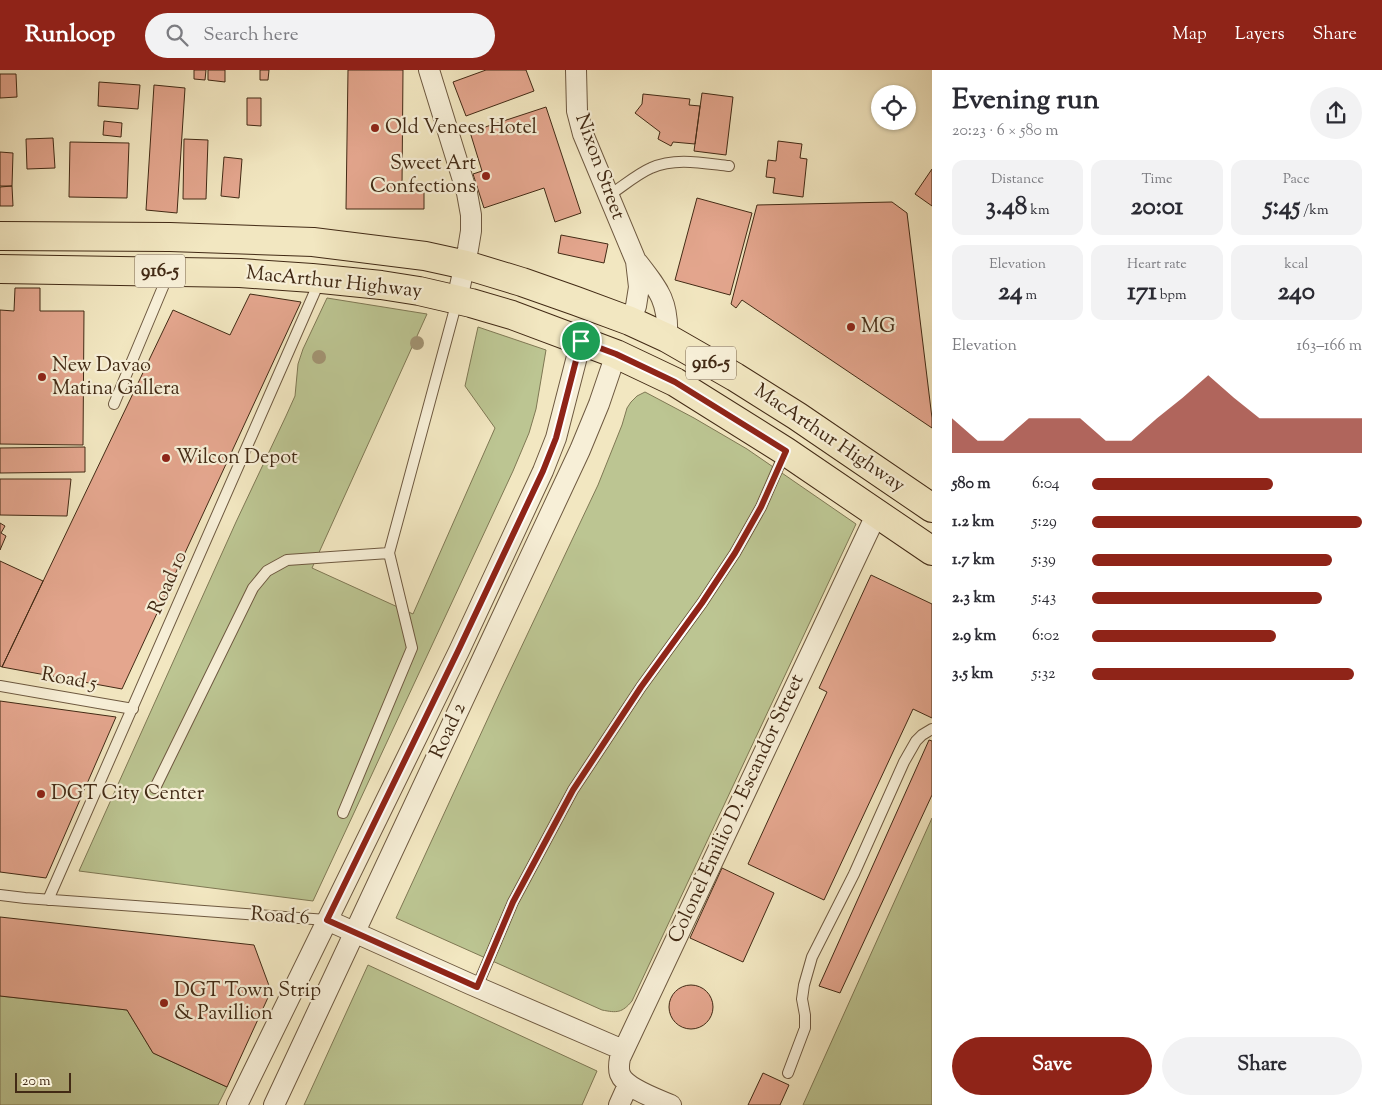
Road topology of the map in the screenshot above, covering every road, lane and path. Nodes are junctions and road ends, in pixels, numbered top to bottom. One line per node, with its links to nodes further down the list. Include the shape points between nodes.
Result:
1 (429, 70): 8 (street, via 467,192 471,232)
2 (576, 70): 4 (street, Nixon Street, via 577,111)
3 (729, 166): 4 (lane, via 664,163 650,168)
4 (608, 196): 7 (street, Nixon Street)
5 (13, 236): 6 (main road, MacArthur Highway / 916-5); 10 (main road)
6 (170, 236): 8 (main road, MacArthur Highway / 916-5, via 313,242 425,256); 11 (main road)
7 (636, 261): 14 (street, Nixon Street, via 639,287); 15 (street, Nixon Street, via 664,304)
8 (466, 265): 13 (street); 14 (main road, MacArthur Highway / 916-5)
9 (0, 269): 10 (main road, MacArthur Highway / 916-5)
10 (27, 269): 11 (main road, MacArthur Highway / 916-5)
11 (169, 271): 12 (main road, MacArthur Highway / 916-5); 18 (lane)
12 (320, 279): 13 (main road, MacArthur Highway / 916-5, via 381,285); 27 (lane, Road 10)
13 (457, 300): 16 (main road, MacArthur Highway / 916-5, via 512,315); 23 (lane)
14 (630, 321): 15 (main road, MacArthur Highway / 916-5)
15 (667, 338): 20 (main road, MacArthur Highway / 916-5, via 789,411)
16 (581, 341): 17 (main road, MacArthur Highway / 916-5); 24 (street, Road 2, via 556,438 543,471)
17 (616, 354): 19 (main road, MacArthur Highway / 916-5, via 675,382); 25 (street, Road 2, via 583,442)
18 (114, 404)
19 (786, 451): 21 (main road, MacArthur Highway / 916-5); 35 (lane, via 761,507 735,553 573,790 513,902)
20 (932, 508)
21 (877, 513): 22 (main road, MacArthur Highway / 916-5); 36 (street, Colonel Emilio D. Escandor Street)
22 (932, 551)
23 (389, 553): 29 (lane, via 287,560 267,571 253,588); 30 (lane, via 412,648)
24 (458, 651): 25 (street); 33 (street, Road 2)
25 (481, 661): 34 (street, Road 2)
26 (0, 686): 27 (lane, Road 5)
27 (133, 709): 32 (lane, Road 10)
28 (932, 729): 37 (lane, via 916,740 904,762 854,874 812,957 802,999 805,1028)
29 (155, 788)
30 (343, 813)
31 (0, 895): 32 (lane, Road 6)
32 (48, 900): 33 (lane, Road 6)
33 (327, 920): 34 (street, Road 6); 39 (street, Road 2)
34 (355, 932): 35 (street, Road 6); 40 (street, Road 2)
35 (477, 987): 36 (street, Road 6)
36 (623, 1050): 38 (street, Colonel Emilio D. Escandor Street, via 620,1073)
37 (788, 1072)
38 (628, 1085): 41 (street); 42 (street)
39 (237, 1105)
40 (274, 1105)
41 (619, 1105)
42 (671, 1105)

